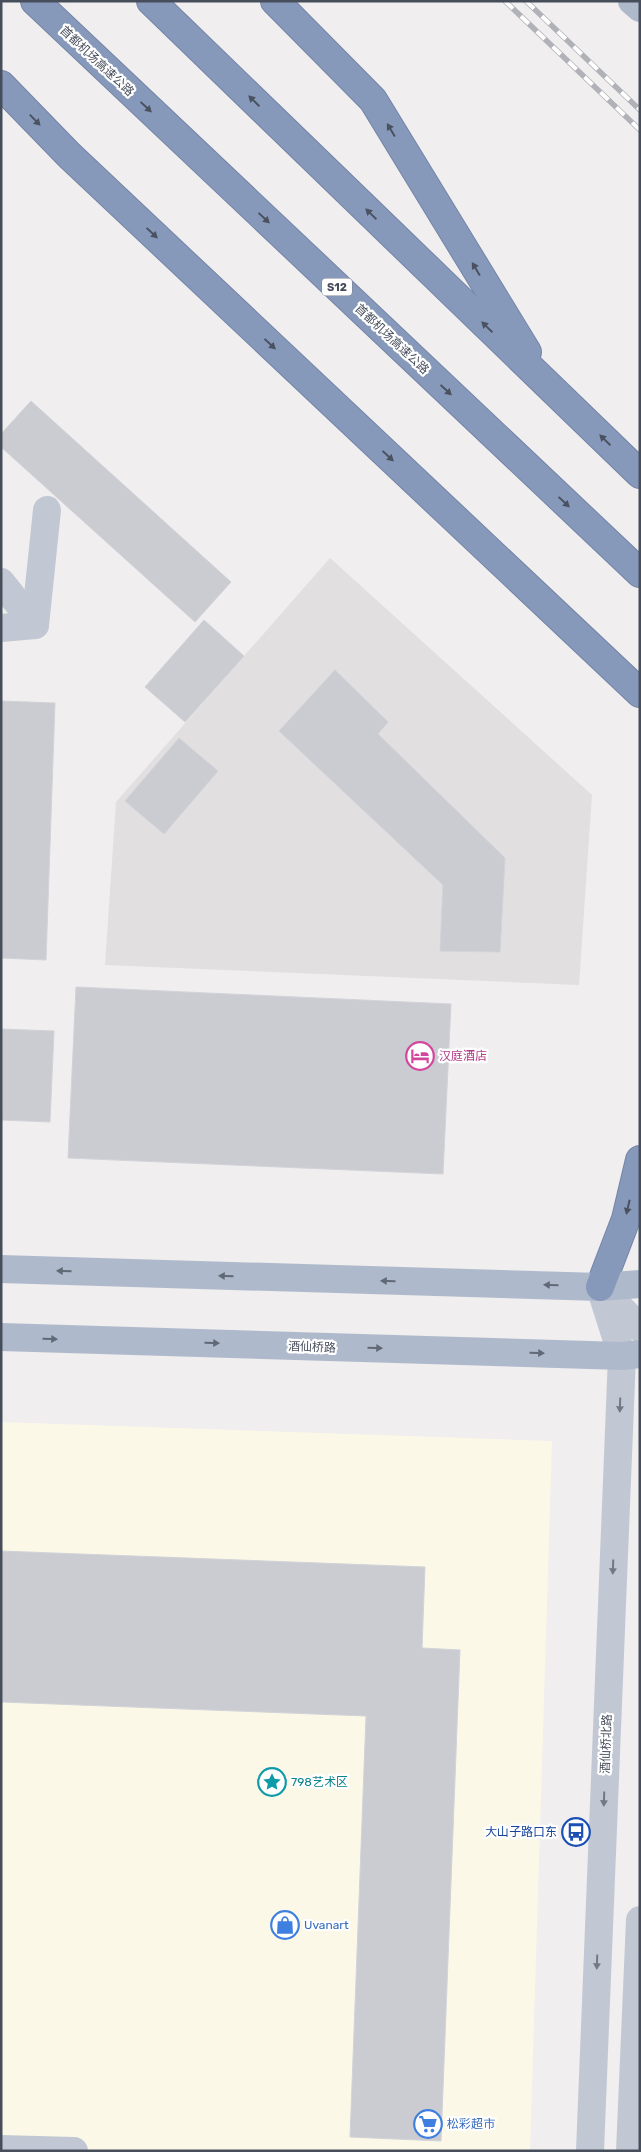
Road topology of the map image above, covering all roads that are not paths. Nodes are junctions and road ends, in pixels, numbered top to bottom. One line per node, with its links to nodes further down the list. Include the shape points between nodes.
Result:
1 (34, 1): 10 (highway, 首都机场高速公路 / S12, one-way to 10)
2 (151, 1): 7 (highway, one-way to 2)
3 (275, 1): 7 (highway, one-way to 3, via 373,100)
4 (632, 1): 5 (main road)
5 (640, 8)
6 (1, 84): 14 (highway, one-way to 14, via 69,155)
7 (547, 385): 8 (highway, one-way to 7)
8 (640, 474)
9 (47, 510): 12 (street)
10 (640, 573)
11 (1, 582): 12 (street)
12 (35, 625): 13 (street)
13 (1, 628)
14 (640, 693)
15 (640, 1160): 18 (highway, one-way to 18, via 626,1219)
16 (1, 1270): 18 (main road, one-way to 16)
17 (640, 1284): 18 (main road)
18 (600, 1287): 19 (street); 21 (street, 酒仙桥北路)
19 (640, 1328)
20 (1, 1338): 21 (main road, 酒仙桥路, one-way to 21)
21 (631, 1355): 26 (street, 酒仙桥北路, one-way to 26)
22 (640, 1920): 27 (street)
23 (1, 2150): 24 (street)
24 (16, 2150): 25 (street)
25 (74, 2151)
26 (590, 2151)
27 (630, 2151)

